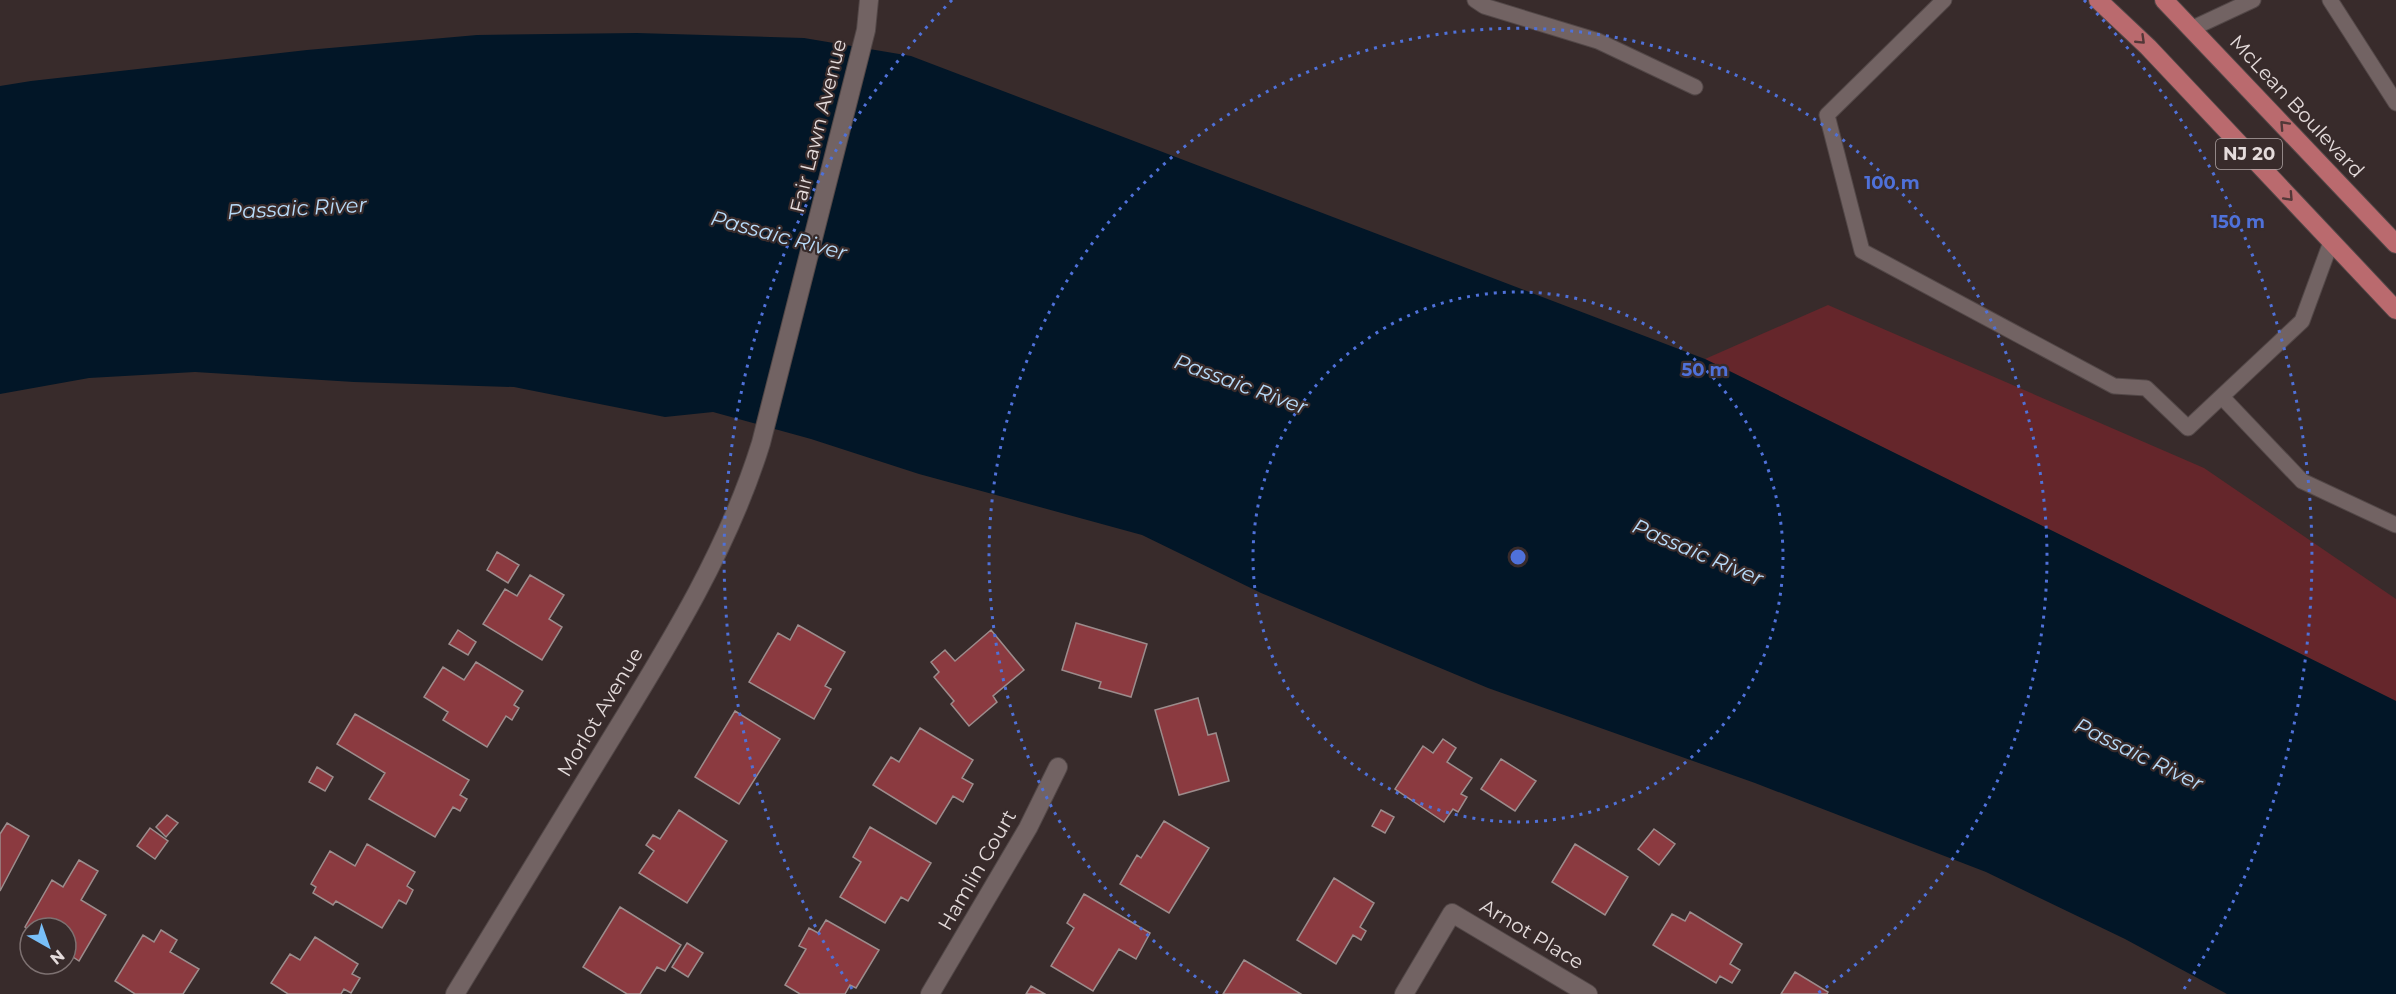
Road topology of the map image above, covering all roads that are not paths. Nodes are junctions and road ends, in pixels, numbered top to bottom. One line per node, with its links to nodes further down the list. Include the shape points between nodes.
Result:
1 (869, 0): 15 (main road, Fair Lawn Avenue, via 866,30)
2 (1475, 0): 9 (lane, via 1598,40)
3 (1944, 0): 14 (lane, via 1827,115 1862,251 2114,386 2146,388 2188,429)
4 (2098, 0): 11 (main road, NJ 20, one-way to 11, via 2148,47)
5 (2164, 0): 8 (main road, McLean Boulevard / NJ 20)
6 (2253, 0): 8 (lane)
7 (2330, 0): 10 (lane)
8 (2193, 28): 12 (main road, McLean Boulevard / NJ 20, one-way to 8)
9 (1695, 87)
10 (2396, 103)
11 (2331, 242): 13 (main road, NJ 20); 14 (lane, via 2302,321)
12 (2396, 244)
13 (2396, 310)
14 (2222, 397): 16 (lane, via 2302,481)
15 (761, 442): 18 (main road, Morlot Avenue, via 730,529 682,618)
16 (2396, 525)
17 (1058, 767): 19 (main road, Hamlin Court, via 1028,828)
18 (455, 994)
19 (930, 994)
20 (1404, 994): 21 (main road, Arnot Place, via 1452,913)
21 (1588, 994)

